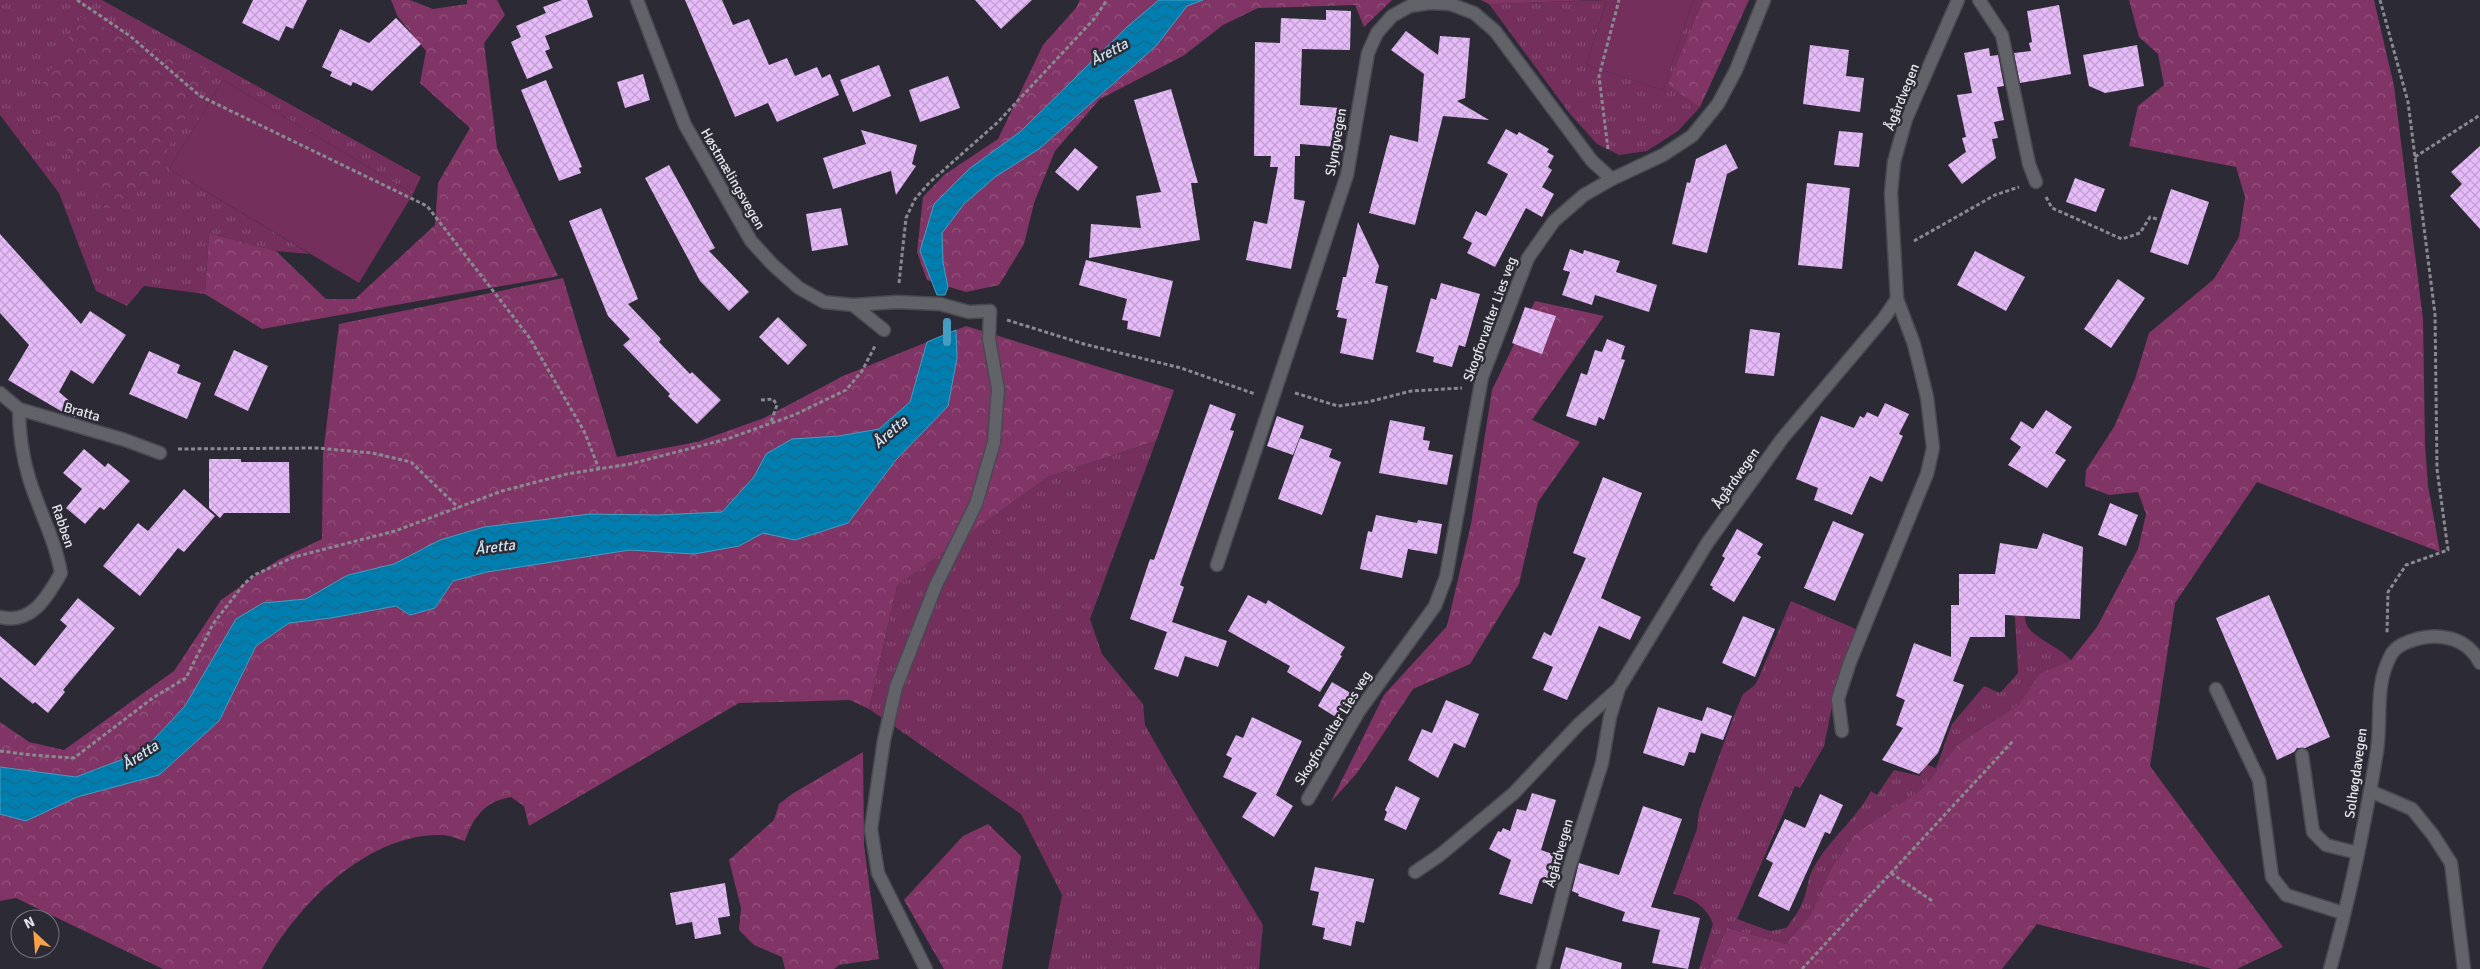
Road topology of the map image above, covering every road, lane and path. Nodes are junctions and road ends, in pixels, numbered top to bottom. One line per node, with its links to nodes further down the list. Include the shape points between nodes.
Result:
1 (77, 0): 27 (path, via 130,36 200,96 427,206 529,337 584,431)
2 (637, 0): 17 (street, Høstmælingsvegen, via 685,125 751,241 799,288 824,302)
3 (1107, 0): 16 (path, via 1094,19 998,122 915,199 906,218)
4 (1619, 0): 11 (path, via 1599,76)
5 (1764, 0): 11 (street, Skogforvalter Lies veg, via 1736,70 1718,104 1692,136 1663,155)
6 (1958, 0): 14 (street, Ågårdvegen, via 1906,119 1894,162 1891,193)
7 (1979, 0): 12 (street, via 2002,35 2029,164)
8 (2380, 0): 10 (path, via 2408,102)
9 (2480, 114): 10 (path)
10 (2415, 157): 31 (path, via 2435,314 2437,470 2448,550 2406,565 2388,592 2386,628)
11 (1612, 179): 20 (street, Skogforvalter Lies veg, via 1584,196 1554,222 1528,258); 22 (street, Slyngvegen, via 1592,161 1495,31 1474,13 1450,4 1430,3 1410,6 1392,16 1377,34 1368,54 1347,175)
12 (2036, 182): 13 (path, via 2052,208 2122,239 2140,233 2150,217); 14 (path, via 1995,195 1909,244)
13 (2158, 219)
14 (1894, 247): 15 (street, Ågårdvegen)
15 (1897, 299): 33 (street, Ågårdvegen, via 1782,439 1708,542); 35 (street, Ågårdvegen, via 1914,344 1928,397 1933,448 1927,474 1838,699)
16 (897, 302): 17 (street, Høstmælingsvegen); 18 (street, Høstmælingsvegen, via 940,304 969,312)
17 (853, 305): 19 (street)
18 (990, 311): 22 (path, via 1016,324); 46 (street, via 989,340 998,389 994,442 976,504 936,585 896,687 884,740 871,830 878,873)
19 (884, 330): 25 (path, via 862,372 846,390)
20 (1480, 387): 22 (path, via 1411,391 1338,406 1295,393); 40 (street, Skogforvalter Lies veg, via 1446,577 1435,606 1359,711)
21 (0, 393): 24 (street, Bratta)
22 (1274, 395): 29 (street, Slyngvegen)
23 (761, 400): 25 (path, via 773,399 777,405)
24 (19, 409): 26 (street, Bratta); 30 (street, Rabben, via 19,437 29,479 58,555 61,573 29,616)
25 (771, 423): 27 (path, via 727,439)
26 (165, 452): 28 (path, via 317,448 372,453 410,462)
27 (599, 469): 28 (path, via 502,491)
28 (459, 508): 37 (path, via 395,531 294,557 254,575 213,624 186,678 154,697 74,758)
29 (1216, 565)
30 (0, 617)
31 (2392, 652): 32 (street, via 2413,639 2434,636 2455,639 2474,652); 39 (street, Solhøgdavegen, via 2379,683 2378,741)
32 (2480, 663)
33 (1619, 688): 42 (street, Ågårdvegen, via 1579,724 1514,794); 47 (street, Ågårdvegen, via 1602,763 1568,872)
34 (2216, 688): 45 (street, via 2259,780 2272,877 2286,894)
35 (1842, 731)
36 (2013, 741): 43 (path)
37 (0, 751)
38 (2302, 754): 41 (street, via 2313,832 2326,845)
39 (2370, 791): 41 (street, Solhøgdavegen); 50 (street, via 2412,809 2451,862)
40 (1308, 799)
41 (2358, 852): 45 (street, Solhøgdavegen)
42 (1415, 872)
43 (1891, 873): 44 (path); 48 (path)
44 (1934, 902)
45 (2343, 913): 49 (street, Solhøgdavegen)
46 (926, 969)
47 (1543, 969)
48 (1802, 969)
49 (2330, 969)
50 (2464, 969)

